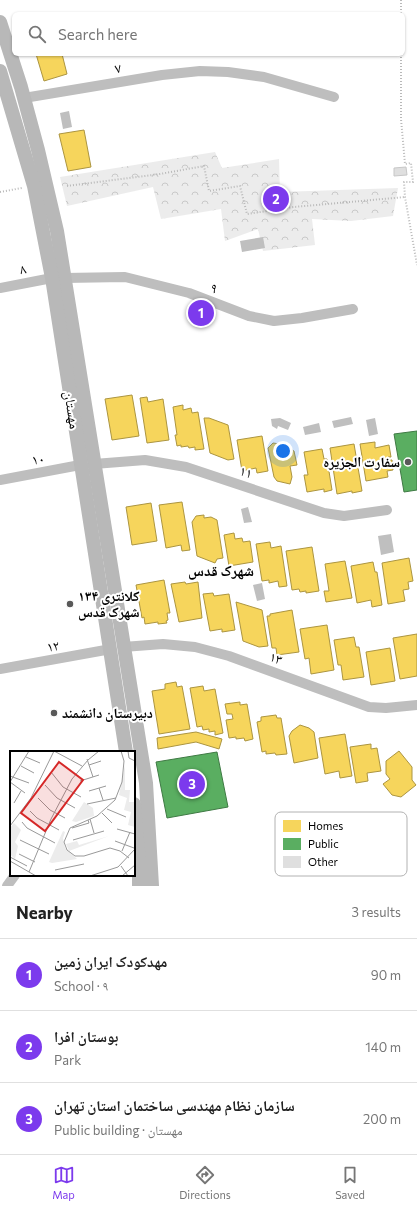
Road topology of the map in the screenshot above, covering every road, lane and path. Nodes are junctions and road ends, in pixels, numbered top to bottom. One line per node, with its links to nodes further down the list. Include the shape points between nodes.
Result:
1 (401, 0): 2 (path)
2 (401, 12)
3 (0, 22): 7 (street)
4 (401, 56): 12 (path, via 401,119 405,164 411,163 413,182 404,182)
5 (0, 72): 8 (street, مهستان)
6 (334, 97): 7 (street, ۷, via 264,77 200,71)
7 (24, 98): 8 (street); 14 (street, via 57,231)
8 (5, 102): 9 (street, مهستان)
9 (34, 186): 11 (path); 14 (street, مهستان)
10 (66, 186): 12 (path, via 204,166 209,191 240,186 247,214)
11 (0, 192)
12 (405, 197): 13 (path)
13 (417, 265)
14 (58, 278): 15 (street, ۸); 16 (street, ۹, via 125,277 189,293 249,316 274,321); 17 (street, مهستان)
15 (0, 288)
16 (353, 309)
17 (87, 465): 18 (street, ۱۰); 19 (street, ۱۱, via 145,460 186,467 324,513 344,516); 20 (street, مهستان)
18 (0, 480)
19 (386, 510)
20 (117, 648): 21 (street, ۱۲); 22 (street, ۱۳, via 163,644 195,647 229,656 369,707); 23 (street, مهستان); 24 (street)
21 (0, 670)
22 (417, 705)
23 (126, 751)
24 (139, 773): 29 (street, via 149,822)
25 (135, 814): 28 (street, via 140,862)
26 (14, 876): 27 (street)
27 (7, 886)
28 (139, 886)
29 (152, 886)

